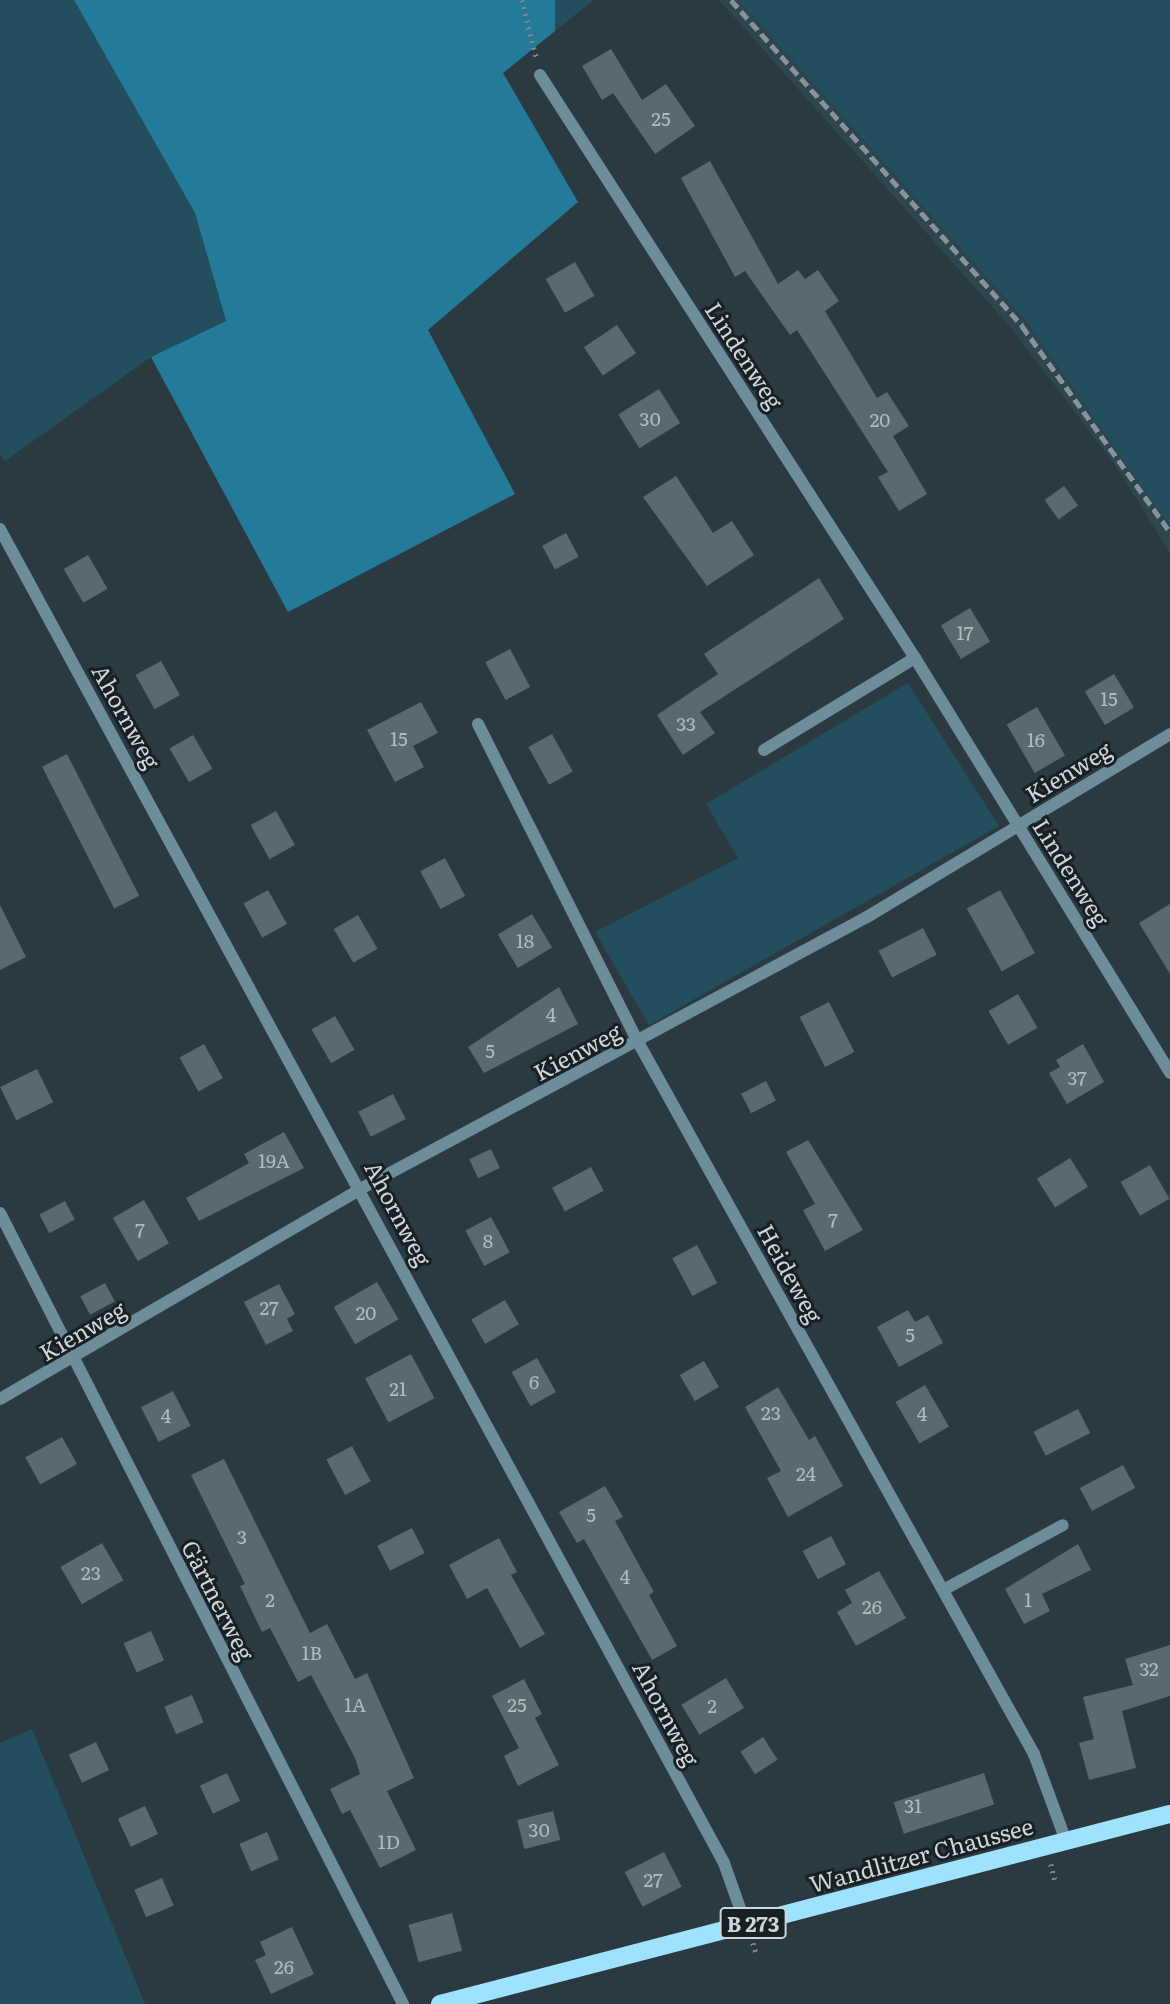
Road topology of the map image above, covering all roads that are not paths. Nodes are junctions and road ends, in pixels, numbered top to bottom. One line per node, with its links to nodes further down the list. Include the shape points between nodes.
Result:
1 (540, 75): 3 (street, Lindenweg)
2 (0, 528): 10 (street, Ahornweg)
3 (915, 658): 6 (street); 7 (street, Lindenweg)
4 (478, 724): 8 (street, Heideweg)
5 (1170, 734): 7 (street, Kienweg)
6 (765, 750)
7 (1019, 826): 8 (street, Kienweg, via 867,917); 9 (street, Lindenweg)
8 (638, 1042): 10 (street, Kienweg); 15 (street, Heideweg)
9 (1170, 1073)
10 (362, 1188): 12 (street, Kienweg); 18 (street, Ahornweg, via 724,1863)
11 (0, 1213): 12 (street, Gärtnerweg)
12 (72, 1361): 13 (street, Kienweg); 19 (street, Gärtnerweg)
13 (0, 1399)
14 (1063, 1525): 15 (street)
15 (943, 1590): 17 (street, Heideweg, via 1034,1754)
16 (1170, 1814): 17 (main road, Wandlitzer Chaussee / B 273)
17 (1066, 1841): 18 (main road, Wandlitzer Chaussee / B 273)
18 (746, 1925): 20 (main road, Wandlitzer Chaussee / B 273)
19 (403, 2004)
20 (440, 2004)

